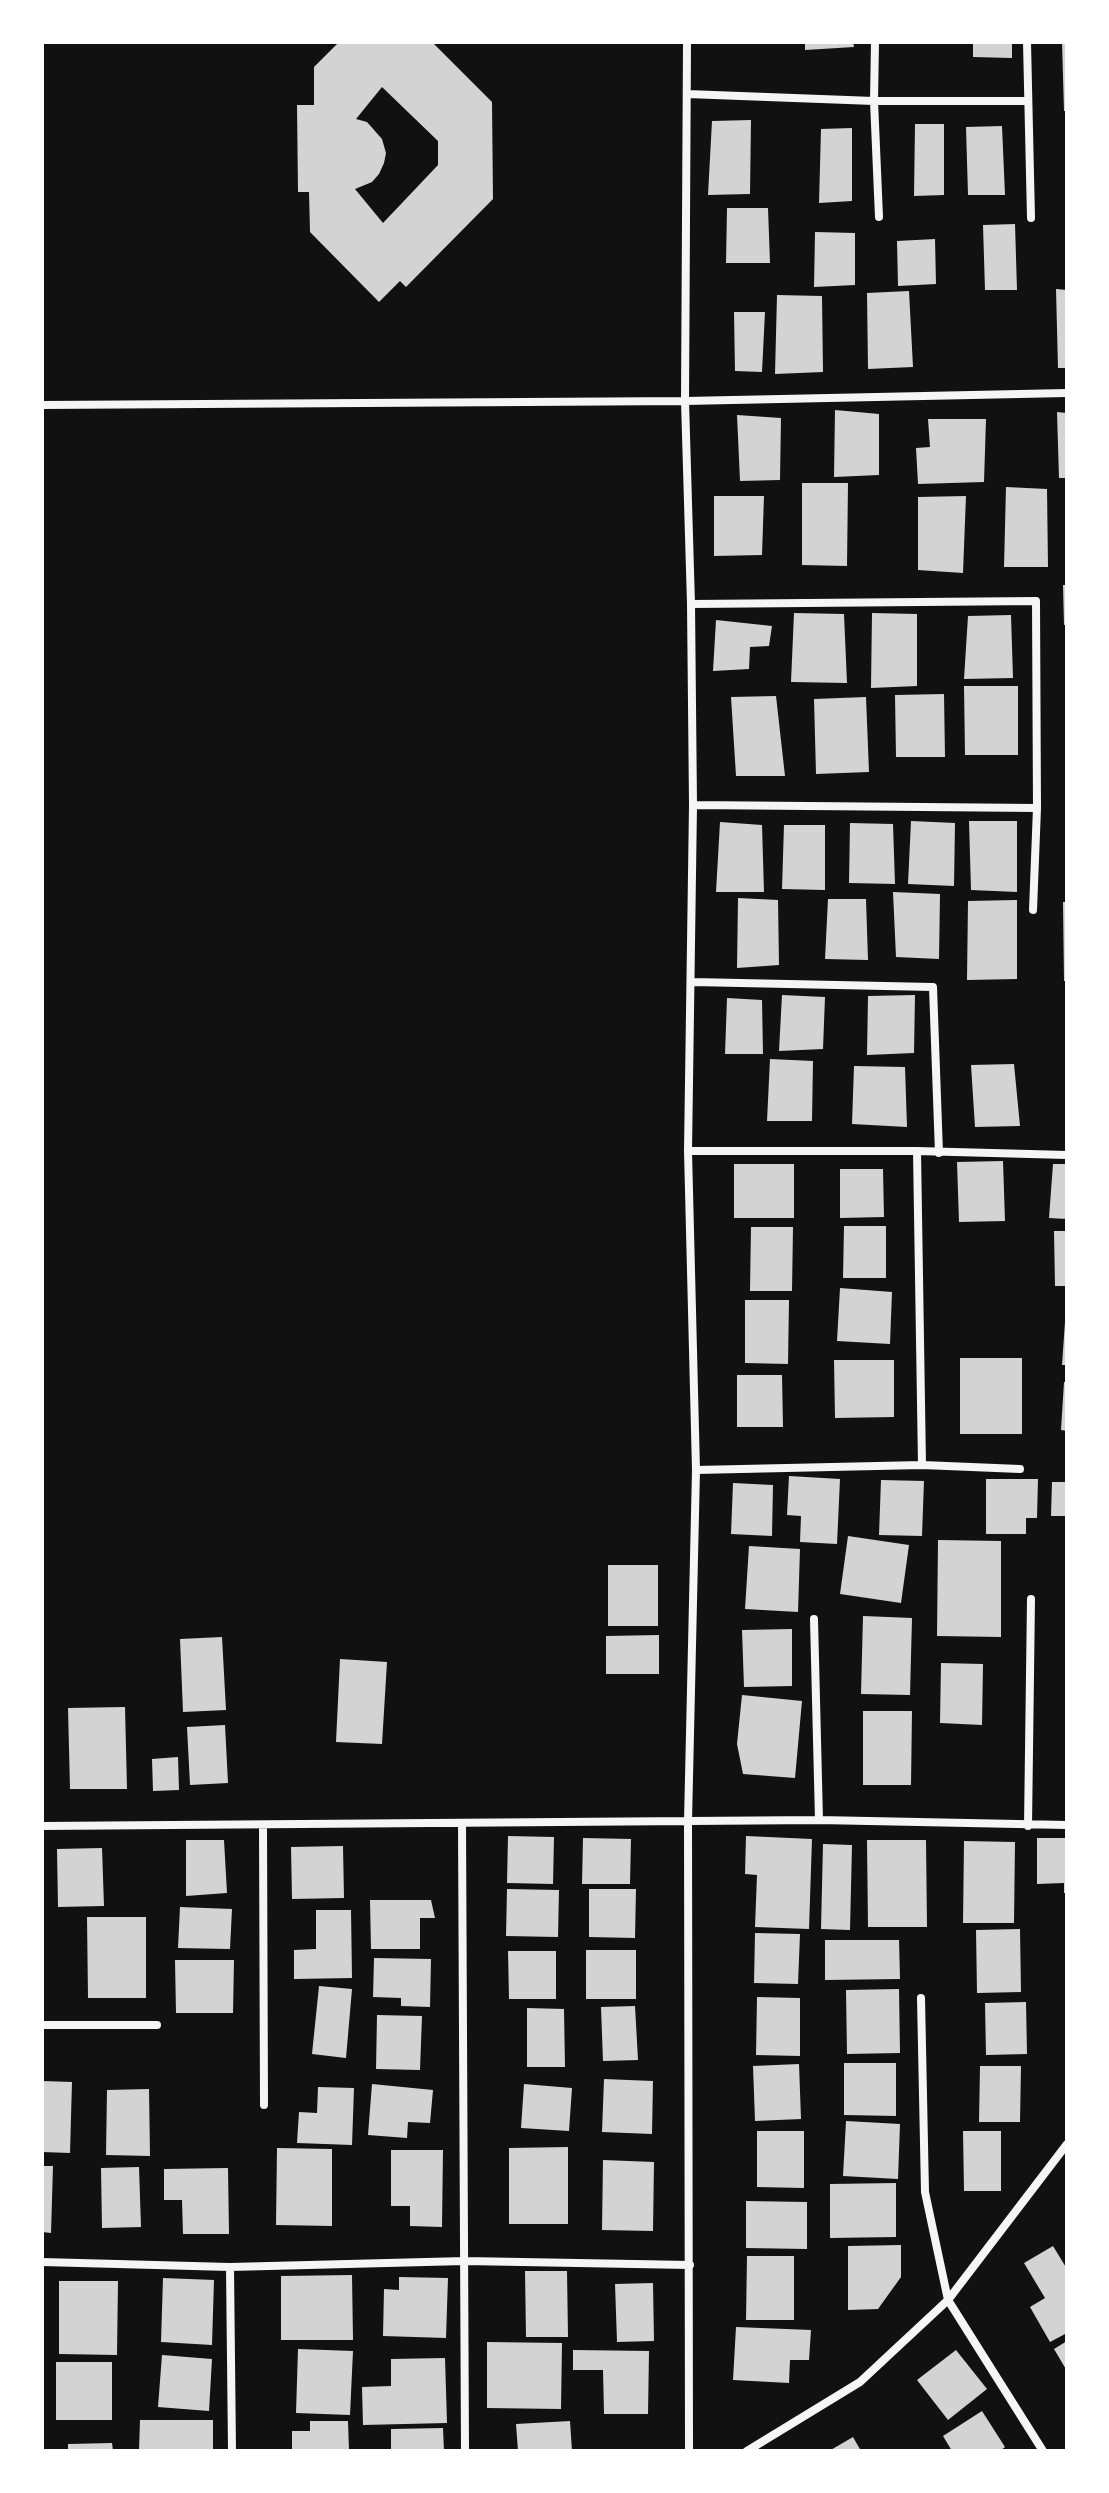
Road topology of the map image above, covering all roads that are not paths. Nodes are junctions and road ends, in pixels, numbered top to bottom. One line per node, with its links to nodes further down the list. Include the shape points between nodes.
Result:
1 (687, 42): 4 (street)
2 (875, 42): 5 (street)
3 (1027, 42): 6 (street)
4 (687, 94): 5 (street); 10 (street)
5 (874, 101): 6 (street); 7 (street)
6 (1028, 101): 8 (street)
7 (879, 217)
8 (1031, 218)
9 (1067, 393): 10 (street)
10 (685, 401): 11 (street); 12 (street)
11 (42, 405)
12 (691, 604): 13 (street); 14 (street, via 1036,601)
13 (693, 805): 14 (street); 16 (street)
14 (1037, 808): 15 (street)
15 (1033, 910)
16 (692, 982): 17 (street); 19 (street, via 933,987)
17 (688, 1151): 18 (street); 23 (street)
18 (917, 1151): 19 (street); 21 (street)
19 (939, 1153): 20 (street)
20 (1067, 1155)
21 (922, 1465): 22 (street); 23 (street)
22 (1020, 1469)
23 (696, 1470): 27 (street)
24 (1031, 1599): 32 (street)
25 (814, 1619): 26 (street)
26 (819, 1820): 27 (street); 32 (street)
27 (688, 1821): 28 (street); 40 (street)
28 (462, 1823): 29 (street); 38 (street)
29 (263, 1825): 31 (street); 36 (street)
30 (1067, 1825): 32 (street)
31 (42, 1826)
32 (1028, 1826)
33 (921, 1998): 42 (street, via 925,2192)
34 (42, 2025): 35 (street)
35 (157, 2025)
36 (264, 2105)
37 (1067, 2144): 42 (street)
38 (465, 2261): 40 (street); 41 (street); 44 (street)
39 (42, 2262): 41 (street)
40 (690, 2265): 45 (street)
41 (230, 2267): 43 (street)
42 (948, 2300): 46 (street, via 860,2382); 47 (street)
43 (232, 2451)
44 (465, 2451)
45 (689, 2451)
46 (747, 2451)
47 (1043, 2451)

